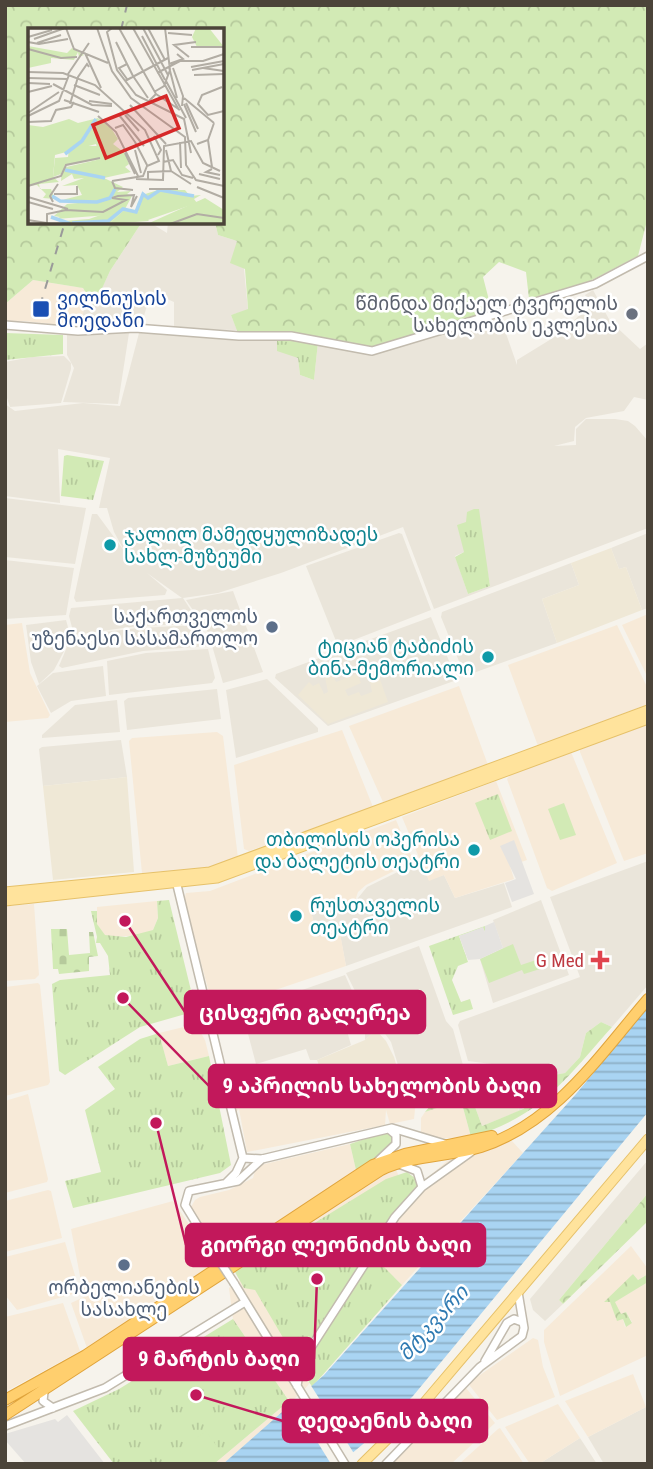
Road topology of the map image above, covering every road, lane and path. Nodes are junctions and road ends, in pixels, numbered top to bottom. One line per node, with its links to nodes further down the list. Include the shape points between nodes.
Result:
1 (648, 256): 2 (street, via 595,284 372,351 291,336)
2 (5, 325)
3 (648, 710): 6 (main road, via 219,869)
4 (648, 719): 5 (main road, via 226,875)
5 (177, 885): 7 (main road); 14 (street)
6 (5, 892)
7 (5, 901)
8 (648, 989): 12 (highway, via 545,1105 500,1132)
9 (648, 999): 13 (highway, via 557,1103 529,1125)
10 (388, 1129): 12 (street); 14 (street); 16 (street, via 396,1135 396,1144)
11 (646, 1143): 19 (main road)
12 (456, 1145): 16 (highway, via 405,1154)
13 (478, 1148): 15 (highway); 18 (street)
14 (249, 1164): 17 (street, via 239,1167); 17 (street, via 238,1181)
15 (396, 1164): 18 (street, via 417,1171); 29 (highway, via 374,1174)
16 (373, 1166): 30 (highway, via 107,1342)
17 (226, 1183): 20 (street, bridge, via 189,1191 185,1205)
18 (422, 1187): 25 (street, via 377,1240)
19 (518, 1292): 21 (main road); 22 (street)
20 (245, 1302): 26 (street); 31 (street, via 106,1388)
21 (496, 1317): 23 (street); 35 (main road, via 409,1419)
22 (522, 1322): 23 (street, via 514,1319); 24 (street, via 524,1331)
23 (505, 1328): 24 (street, via 510,1337); 27 (street)
24 (519, 1338): 27 (street)
25 (310, 1349): 26 (street, via 292,1360); 28 (street)
26 (277, 1354): 28 (street)
27 (480, 1367): 36 (street)
28 (297, 1386): 34 (street)
29 (44, 1392): 31 (street, via 43,1401); 32 (highway)
30 (5, 1399)
31 (54, 1408): 33 (street)
32 (5, 1415)
33 (5, 1426)
34 (345, 1464)
35 (362, 1464)
36 (386, 1464)

